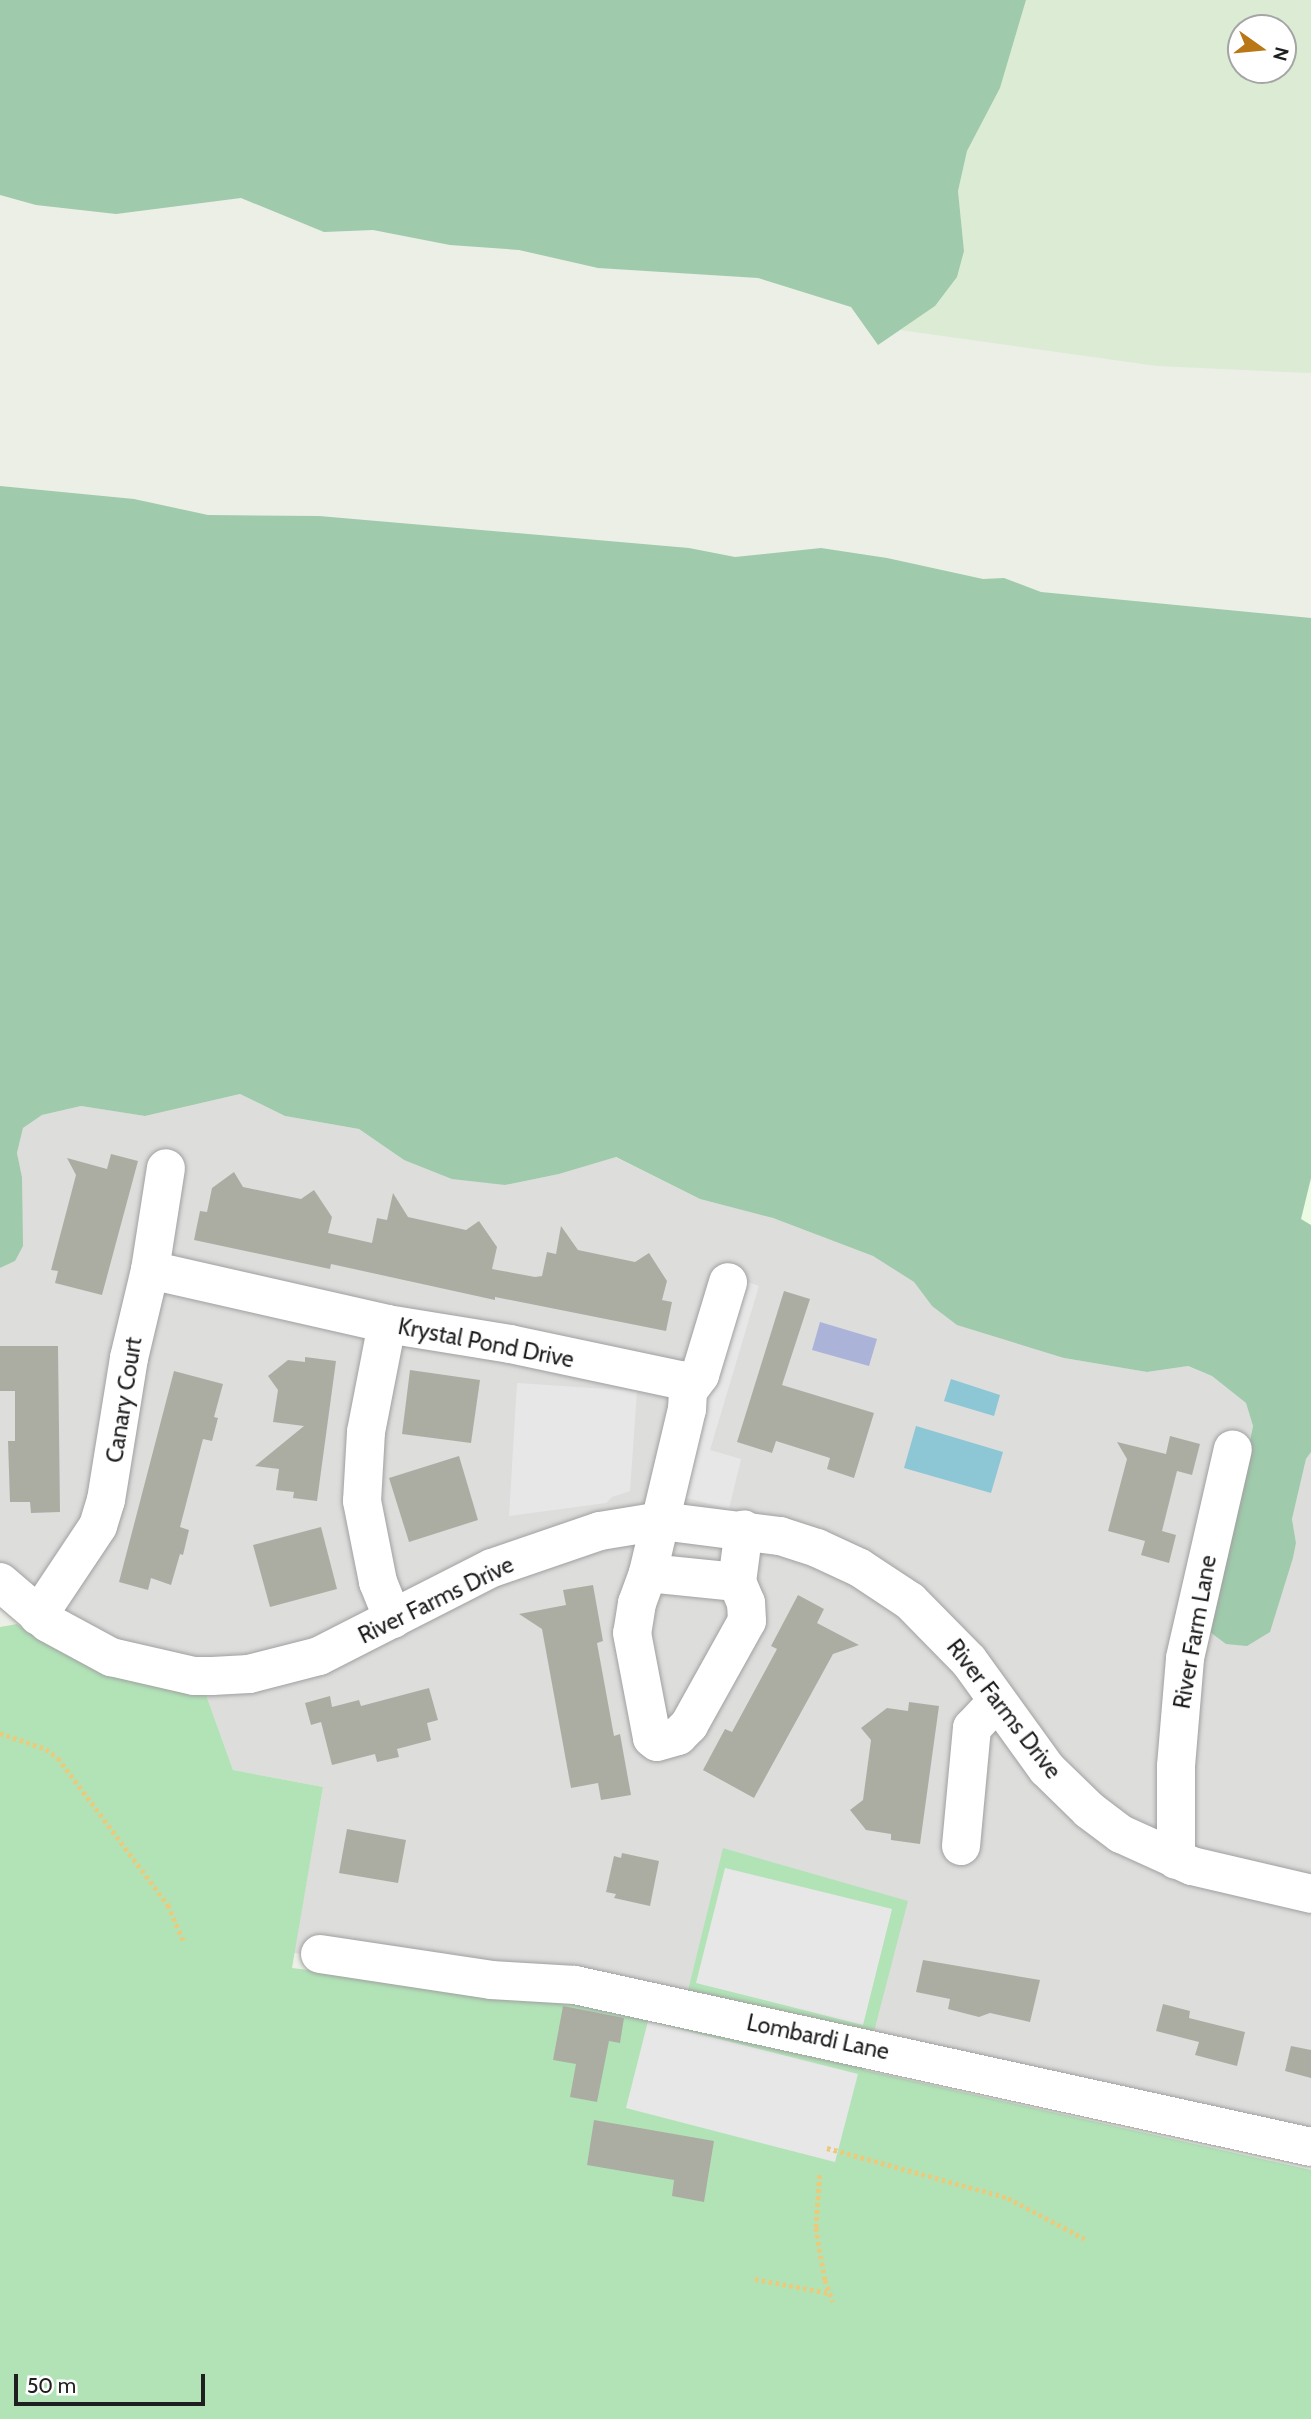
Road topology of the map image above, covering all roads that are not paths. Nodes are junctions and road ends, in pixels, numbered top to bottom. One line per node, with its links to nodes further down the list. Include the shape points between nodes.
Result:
1 (166, 1168): 2 (street, Canary Court)
2 (150, 1270): 4 (street, Krystal Pond Drive); 12 (street, Canary Court, via 98,1526)
3 (728, 1282): 5 (street, via 700,1375)
4 (387, 1324): 5 (street, Krystal Pond Drive, via 669,1376 680,1380); 13 (street, via 366,1432 362,1501 378,1582)
5 (688, 1391): 7 (street)
6 (1233, 1449): 16 (street, River Farm Lane, via 1185,1658 1175,1766)
7 (661, 1521): 8 (street, River Farms Drive); 9 (street); 13 (street, River Farms Drive, via 600,1531 515,1559)
8 (744, 1529): 11 (street); 14 (street, River Farms Drive, via 817,1548 893,1587 954,1644)
9 (648, 1573): 11 (street); 11 (street, via 632,1633 652,1738 657,1742 678,1735 689,1725 747,1621 746,1603)
10 (0, 1582): 12 (street, River Farms Drive)
11 (737, 1582)
12 (37, 1615): 13 (street, River Farms Drive, via 111,1657 194,1676 249,1674 289,1666 338,1648)
13 (393, 1619)
14 (996, 1702): 15 (street, via 972,1728); 16 (street, River Farms Drive, via 1032,1753 1083,1804 1121,1834)
15 (961, 1846)
16 (1176, 1860): 17 (street, River Farms Drive)
17 (1311, 1894)
18 (320, 1954): 19 (street, Lombardi Lane, via 491,1980 575,1984)
19 (1311, 2147)

